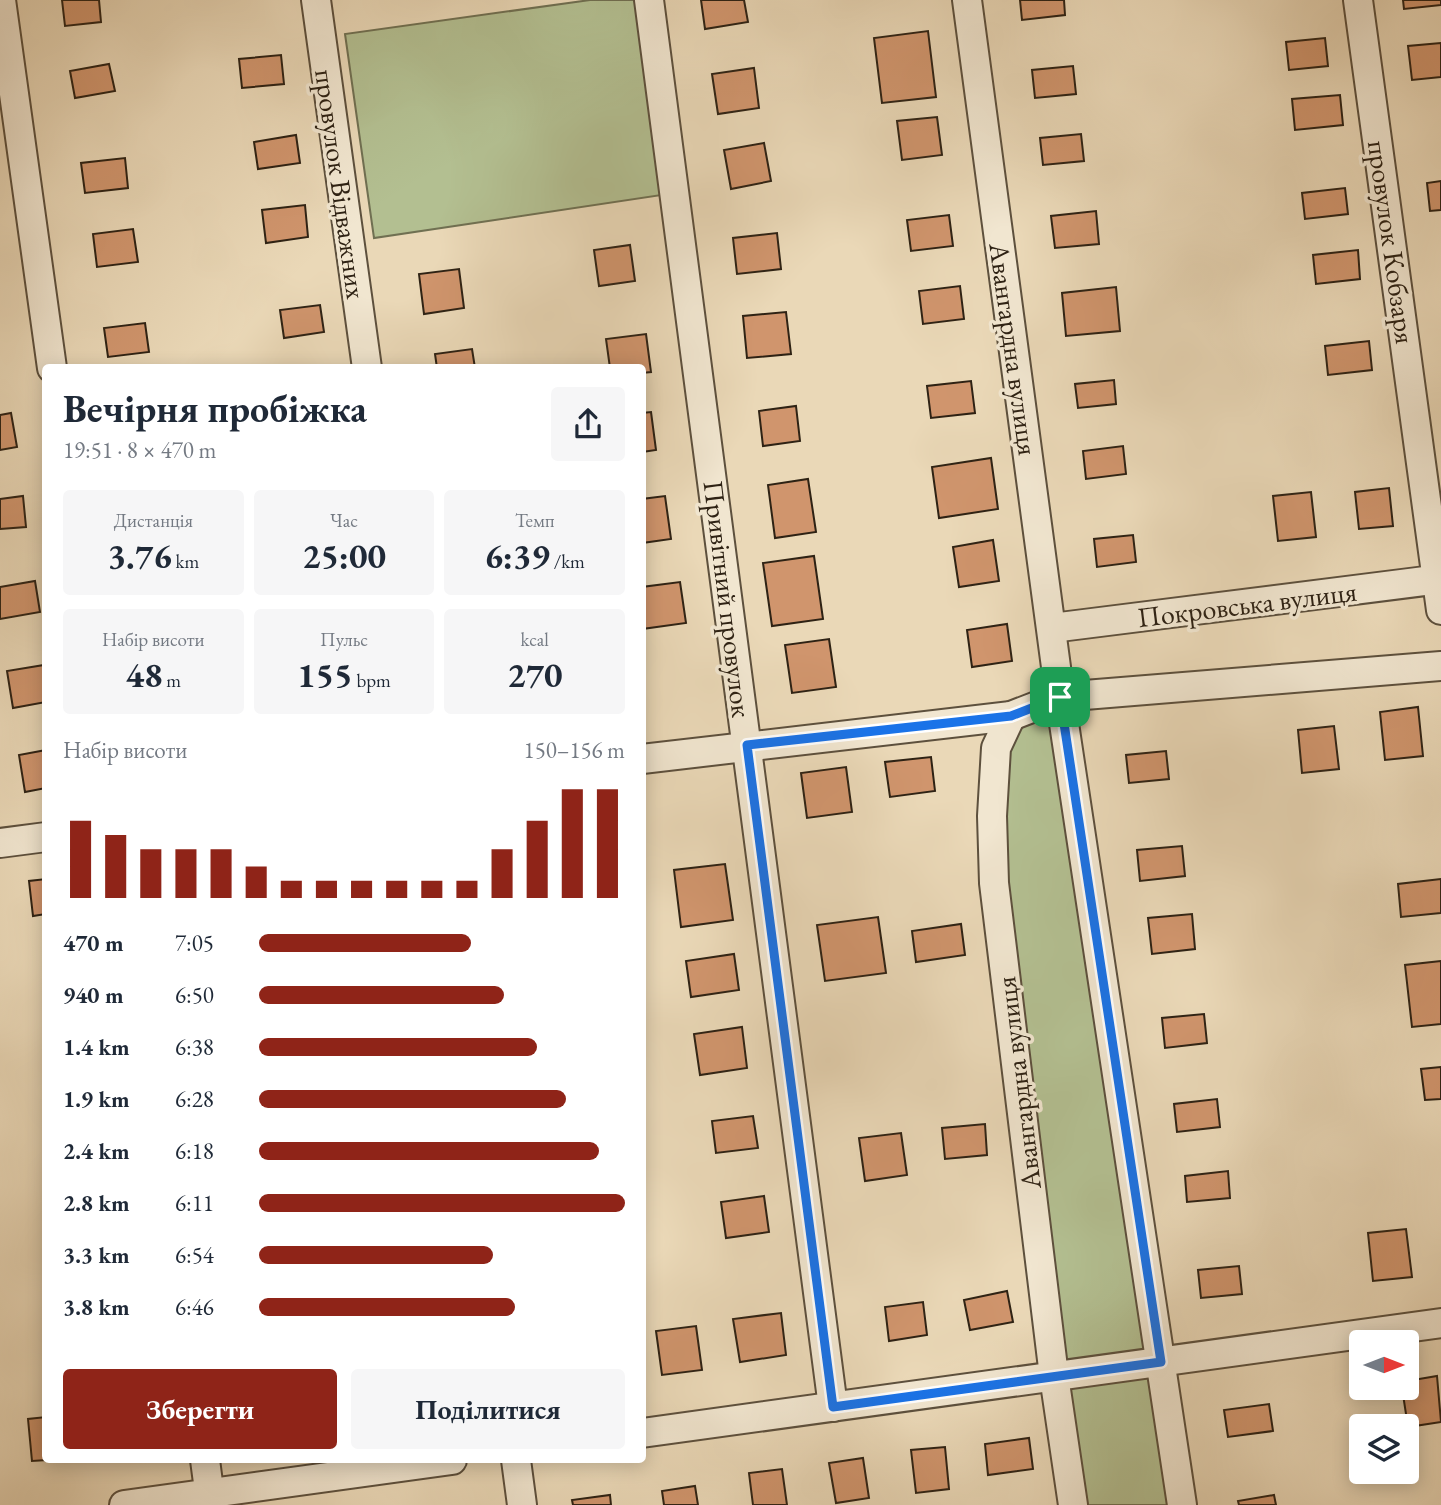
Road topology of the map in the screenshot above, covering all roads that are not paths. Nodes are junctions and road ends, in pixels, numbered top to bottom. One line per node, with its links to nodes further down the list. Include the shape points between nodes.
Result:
1 (1, 0): 6 (street)
2 (316, 0): 7 (street, провулок Відважних)
3 (649, 0): 14 (street, Привітний провулок)
4 (967, 0): 10 (street, Авангардна вулиця)
5 (1358, 0): 8 (street, провулок Кобзаря)
6 (51, 364)
7 (365, 364)
8 (1440, 579): 9 (street, провулок Кобзаря); 10 (street, Покровська вулиця)
9 (1441, 610)
10 (1052, 628): 12 (street, Авангардна вулиця)
11 (1441, 666): 12 (street)
12 (1060, 697): 13 (street); 19 (street, Авангардна вулиця)
13 (1011, 716): 14 (street); 20 (street, Авангардна вулиця, via 996,748 995,883)
14 (747, 745): 15 (street); 21 (street, Привітний провулок)
15 (646, 758)
16 (42, 838): 17 (street)
17 (0, 843)
18 (1441, 1323): 19 (street)
19 (1161, 1362): 20 (street); 30 (street, Авангардна вулиця)
20 (1054, 1377): 21 (street); 29 (street, Авангардна вулиця)
21 (833, 1407): 22 (street)
22 (646, 1432)
23 (205, 1463): 26 (street)
24 (433, 1463): 26 (street)
25 (516, 1463): 28 (street)
26 (210, 1499): 27 (street)
27 (124, 1505)
28 (522, 1505)
29 (1073, 1505)
30 (1182, 1505)

